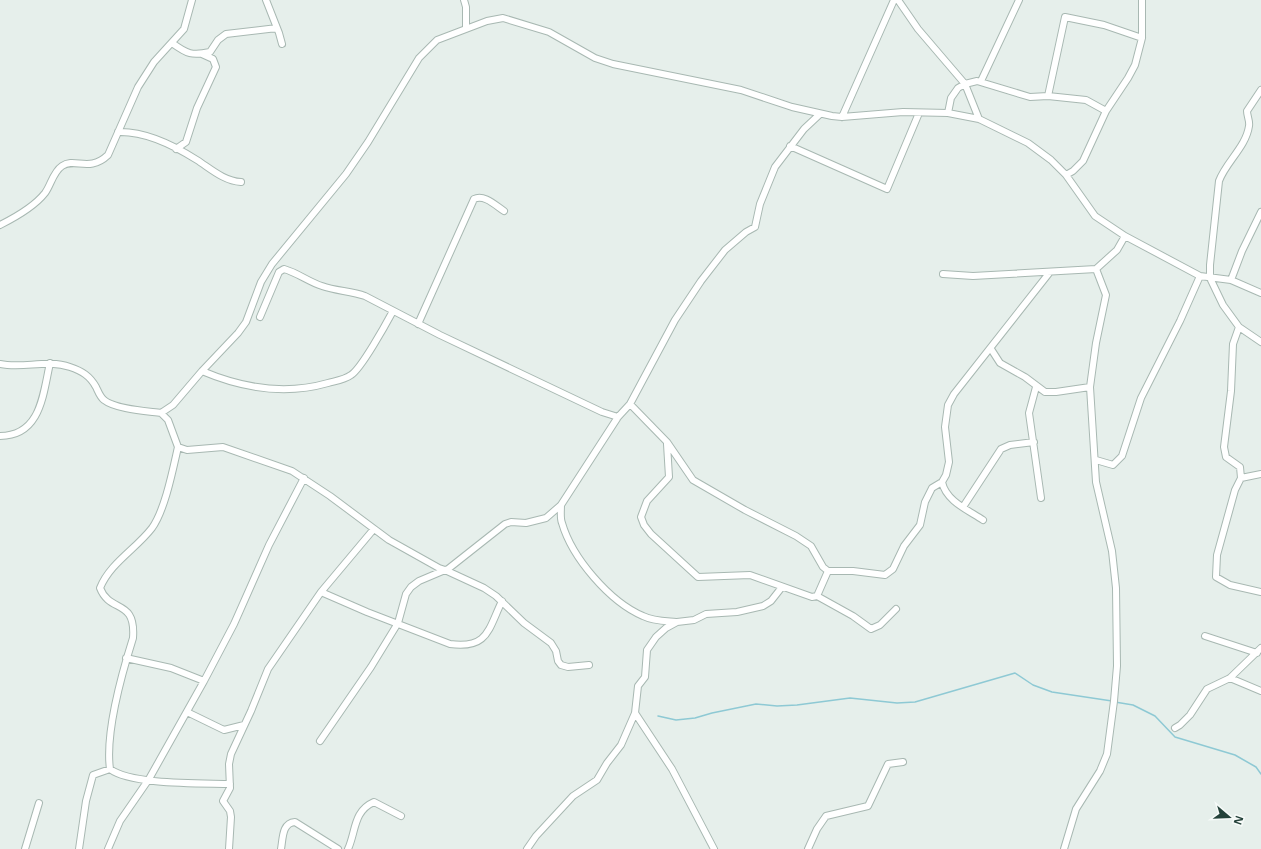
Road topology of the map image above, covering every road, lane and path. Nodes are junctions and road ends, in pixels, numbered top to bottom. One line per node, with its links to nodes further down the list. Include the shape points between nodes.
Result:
1 (192, 0): 11 (street, via 184,29)
2 (266, 0): 8 (street)
3 (464, 0): 9 (street)
4 (894, 0): 22 (street)
5 (898, 0): 15 (street, via 918,29)
6 (1019, 0): 14 (street)
7 (1142, 0): 10 (street)
8 (277, 28): 12 (street); 13 (street, via 226,34 210,52)
9 (466, 29): 21 (street, via 503,18 549,32 595,58 613,64 741,90); 48 (street, via 437,40 419,58 346,174 272,264 261,282 246,322)
10 (1142, 38): 17 (street, via 1104,25 1065,17); 18 (street, via 1135,65)
11 (172, 43): 13 (street, via 191,55); 24 (street, via 154,62 138,87)
12 (282, 44)
13 (202, 54): 26 (street, via 213,59 216,67 197,108 186,142)
14 (981, 81): 15 (street); 17 (street, via 1030,96)
15 (966, 84): 19 (street, via 954,94); 23 (street)
16 (1261, 90): 37 (street, via 1247,111 1249,124 1245,138 1219,181)
17 (1048, 96): 18 (street, via 1086,100)
18 (1106, 111): 27 (street, via 1083,161)
19 (948, 112): 20 (street); 23 (street)
20 (919, 113): 22 (street); 25 (street, via 887,189)
21 (820, 114): 22 (street); 25 (street)
22 (842, 117)
23 (979, 119): 27 (street, via 1028,143)
24 (118, 132): 26 (street, via 136,133); 31 (street, via 108,154 102,160 91,165 61,166 46,192 36,202)
25 (790, 146): 51 (street, via 770,176 755,227 725,250 701,281 675,320)
26 (176, 149): 28 (street, via 227,180)
27 (1066, 175): 32 (street, via 1095,216)
28 (241, 182)
29 (504, 210): 42 (street, via 486,199 474,199)
30 (1261, 212): 38 (street)
31 (0, 225)
32 (1125, 236): 33 (street, via 1110,257); 36 (street)
33 (1096, 270): 34 (street); 50 (street, via 1106,295)
34 (1050, 272): 35 (street, via 973,276); 45 (street)
35 (943, 274)
36 (1200, 276): 37 (street); 58 (street, via 1140,398 1122,456 1113,464)
37 (1210, 278): 38 (street); 43 (street, via 1223,305)
38 (1231, 280): 39 (street)
39 (1261, 293)
40 (393, 311): 41 (street, via 365,296 320,286 284,269 279,272); 42 (street); 48 (street, via 361,364 352,375 341,380 306,389 269,389 222,380)
41 (260, 317)
42 (418, 324): 53 (street, via 596,409)
43 (1239, 327): 44 (street); 61 (street, via 1233,344 1231,391 1224,447 1226,457 1240,467)
44 (1261, 342)
45 (991, 349): 49 (street, via 1000,363); 62 (street, via 948,405 945,427 949,462)
46 (50, 363): 47 (street, via 8,366); 52 (street, via 84,373 93,381 103,400); 54 (street, via 35,420 12,435)
47 (0, 364)
48 (202, 371): 52 (street, via 173,406)
49 (1036, 386): 50 (street, via 1044,392); 56 (street, via 1029,413)
50 (1090, 387): 58 (street)
51 (630, 404): 53 (street); 55 (street)
52 (161, 413): 57 (street, via 168,420)
53 (618, 417): 64 (street)
54 (0, 436)
55 (667, 442): 69 (street, via 693,480 800,538 811,546); 70 (street, via 669,477 647,501 641,517 644,525 698,577 743,574)
56 (1034, 442): 63 (street); 65 (street, via 1010,445 1001,449)
57 (178, 447): 60 (street, via 187,450 223,447 292,471); 80 (street, via 159,515 152,528 109,572 100,588 102,594 132,619 133,638)
58 (1096, 460): 106 (street, via 1096,482 1112,551 1116,588 1117,666 1104,763 1076,809)
59 (1261, 474): 61 (street)
60 (304, 478): 67 (street); 83 (street)
61 (1241, 478): 72 (street, via 1234,490 1217,555 1216,577 1230,585)
62 (942, 482): 65 (street, via 946,494); 69 (street, via 932,488 920,525 904,546 889,573 880,576 854,571)
63 (1041, 498)
64 (561, 505): 68 (street, via 546,518 526,523 505,524); 76 (street, via 561,519 568,539 582,563 617,600 643,616)
65 (963, 507): 66 (street)
66 (983, 520)
67 (374, 530): 68 (street); 71 (street)
68 (445, 570): 74 (street, via 484,588); 77 (street, via 419,581 411,588 406,594)
69 (828, 571): 73 (street)
70 (782, 587): 73 (street, via 812,597); 76 (street, via 771,601 754,609 706,614 694,620)
71 (321, 592): 77 (street); 87 (street, via 268,669)
72 (1261, 592)
73 (817, 596): 75 (street, via 871,629 880,625)
74 (502, 601): 77 (street, via 486,634 480,642 472,645 450,644); 81 (street, via 524,623 551,643 558,661 562,664 568,667)
75 (896, 610)
76 (677, 622): 86 (street, via 661,633 647,650 645,677 638,686)
77 (398, 623): 89 (street)
78 (1205, 636): 79 (street)
79 (1259, 651): 82 (street)
80 (126, 658): 83 (street, via 171,668); 91 (street, via 108,755)
81 (589, 665)
82 (1230, 678): 84 (street); 88 (street, via 1207,689 1190,715)
83 (204, 681): 85 (street)
84 (1261, 691)
85 (187, 712): 87 (street, via 224,730); 92 (street)
86 (635, 713): 103 (street, via 627,734 597,780 592,786 573,796 536,836); 104 (street, via 672,769)
87 (244, 725): 93 (street, via 231,754)
88 (1175, 728)
89 (320, 741)
90 (903, 762): 105 (street, via 888,764 868,806 826,816)
91 (110, 769): 92 (street, via 116,774); 97 (street, via 93,775 90,782)
92 (149, 779): 93 (street); 98 (street, via 120,821)
93 (230, 784): 99 (street, via 223,801 230,811)
94 (39, 803): 96 (street)
95 (400, 816): 102 (street, via 380,804 370,804 355,821)
96 (25, 849)
97 (79, 849)
98 (108, 849)
99 (230, 849)
100 (281, 849): 101 (street, via 286,826 296,822)
101 (338, 849)
102 (348, 849)
103 (528, 849)
104 (714, 849)
105 (808, 849)
106 (1064, 849)

